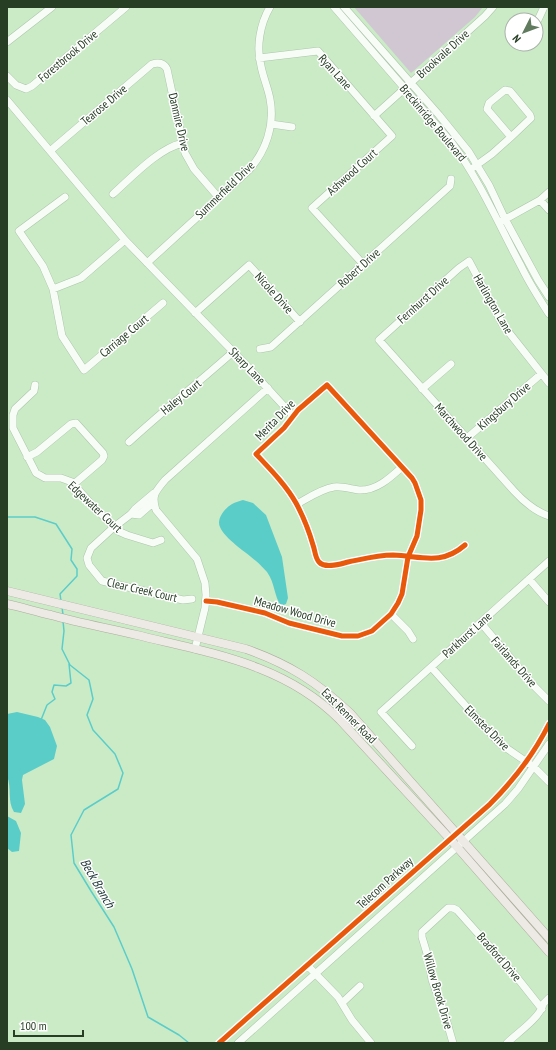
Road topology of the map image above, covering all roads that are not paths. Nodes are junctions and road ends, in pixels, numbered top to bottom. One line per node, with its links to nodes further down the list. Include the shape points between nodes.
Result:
1 (52, 7): 7 (street)
2 (126, 7): 10 (street, Forestbrook Drive, via 32,86 26,89 16,85)
3 (270, 7): 8 (street, Summerfield Drive, via 260,34)
4 (334, 7): 12 (street, Breckinridge Boulevard)
5 (344, 7): 11 (street, Breckinridge Boulevard)
6 (493, 7): 11 (street, Brookvale Drive)
7 (7, 42)
8 (259, 58): 14 (street, Ryan Lane, via 318,52); 15 (street, Summerfield Drive, via 270,99)
9 (161, 63): 19 (street, Danmire Drive, via 168,69); 20 (street, Tearose Drive, via 152,64)
10 (7, 76)
11 (411, 84): 12 (street, Brookvale Drive); 21 (street, Breckinridge Boulevard, via 460,140)
12 (405, 89): 14 (street, Brookvale Drive); 22 (street, Breckinridge Boulevard, via 452,143)
13 (7, 100): 20 (street, Sharp Lane)
14 (374, 116): 17 (street, Ryan Lane)
15 (271, 124): 16 (street); 27 (street, Summerfield Drive, via 265,146 254,165)
16 (292, 127)
17 (392, 136): 34 (street, Ashwood Court, via 312,208)
18 (511, 137): 18 (street, via 531,118 510,92 505,90 487,109); 21 (street)
19 (183, 143): 25 (street, via 163,151); 27 (street, Danmire Drive, via 194,169)
20 (50, 151): 31 (street, Sharp Lane)
21 (477, 165): 22 (street); 30 (street, Breckinridge Boulevard, via 489,185)
22 (470, 169): 30 (street, Breckinridge Boulevard)
23 (451, 179): 34 (street, Robert Drive, via 450,186)
24 (549, 192): 28 (street)
25 (113, 194)
26 (65, 197): 35 (street, via 19,232 43,266)
27 (219, 198): 33 (street, Summerfield Drive)
28 (540, 200): 29 (street); 30 (street)
29 (549, 210)
30 (502, 221): 36 (street, Breckinridge Boulevard); 39 (street, Breckinridge Boulevard, via 531,285)
31 (125, 240): 33 (street, Sharp Lane); 35 (street, via 81,278)
32 (469, 261): 41 (street, Fernhurst Drive); 45 (street, Harlington Lane, via 503,325)
33 (146, 263): 38 (street, Sharp Lane)
34 (363, 264): 40 (street, Robert Drive)
35 (53, 289): 37 (street, Carriage Court, via 62,336 84,370)
36 (549, 297)
37 (163, 303)
38 (195, 313): 40 (street, Nicole Drive, via 249,265); 43 (street, Sharp Lane)
39 (549, 314)
40 (300, 322): 42 (street, Robert Drive, via 271,347)
41 (379, 340): 50 (street, Marchwood Drive)
42 (260, 350)
43 (233, 352): 49 (street, Sharp Lane); 53 (street, Haley Court)
44 (451, 364): 50 (street)
45 (541, 374): 46 (street, Harlington Lane); 52 (street, Kingsbury Drive)
46 (549, 383)
47 (34, 385): 54 (street, Edgewater Court, via 34,391 12,415 13,428)
48 (327, 385): 51 (street, Merita Drive); 55 (street, Meadow Wood Drive)
49 (268, 388): 51 (street); 57 (street, Sharp Lane)
50 (422, 389): 52 (street, Marchwood Drive)
51 (293, 416): 59 (street, Merita Drive, via 256,454)
52 (467, 438): 61 (street, Marchwood Drive, via 525,502 536,511)
53 (129, 442)
54 (27, 457): 56 (street, Edgewater Court, via 39,475 48,479 65,479); 56 (street, via 74,422 104,457)
55 (402, 467): 59 (street, via 386,481 373,487 360,490 334,487 318,492); 65 (street, Meadow Wood Drive, via 415,483 421,510 417,536)
56 (74, 484): 62 (street, Edgewater Court)
57 (154, 493): 58 (street); 60 (street, Sharp Lane)
58 (154, 502): 60 (street, via 139,515); 71 (street, via 156,510 197,560 205,583)
59 (297, 504): 65 (street, via 318,561 324,565 378,556)
60 (131, 514): 62 (street)
61 (549, 516)
62 (114, 527): 63 (street, Edgewater Court, via 127,535 153,543); 70 (street, Clear Creek Court, via 88,552 89,565 102,581 183,600)
63 (161, 540)
64 (465, 545): 65 (street, via 454,553 438,558)
65 (408, 557): 75 (street, Meadow Wood Drive, via 402,594)
66 (549, 561): 67 (street, Parkhurst Lane)
67 (530, 579): 72 (street); 76 (street, Parkhurst Lane)
68 (7, 591): 69 (main road, East Renner Road)
69 (24, 595): 74 (main road); 77 (main road, East Renner Road)
70 (192, 599)
71 (206, 601): 75 (street, Meadow Wood Drive, via 265,613 289,623 350,637 372,631); 77 (street)
72 (549, 602)
73 (7, 604): 74 (main road, East Renner Road)
74 (21, 607): 79 (main road, East Renner Road)
75 (391, 614): 78 (street)
76 (481, 623): 80 (street, Parkhurst Lane); 81 (street, Fairlands Drive)
77 (198, 637): 79 (street); 88 (main road, East Renner Road, via 268,657 321,687 355,719)
78 (413, 639)
79 (195, 649): 89 (main road, East Renner Road, via 257,667 291,683 316,699 340,720)
80 (431, 667): 84 (street, Parkhurst Lane, via 381,712); 85 (street, Elmsted Drive, via 498,743)
81 (549, 701)
82 (549, 724): 85 (street, Telecom Parkway)
83 (549, 744): 86 (street, Telecom Parkway)
84 (412, 746)
85 (526, 762): 86 (street, Elmsted Drive); 88 (street, Telecom Parkway, via 509,784)
86 (534, 767): 87 (street, Elmsted Drive); 90 (street, Telecom Parkway, via 505,804)
87 (549, 782)
88 (456, 833): 89 (street, Telecom Parkway); 90 (main road, East Renner Road)
89 (450, 839): 91 (main road, East Renner Road); 95 (street, Telecom Parkway)
90 (464, 842): 91 (street, Telecom Parkway); 93 (main road, East Renner Road)
91 (457, 848): 94 (main road, East Renner Road); 96 (street, Telecom Parkway)
92 (453, 908): 100 (street, Bradford Drive, via 458,910); 106 (street, Willow Brook Drive, via 448,908 422,932 422,937 432,980)
93 (549, 938)
94 (549, 952)
95 (307, 965): 96 (street); 101 (street, Telecom Parkway)
96 (316, 974): 99 (street); 104 (street, Telecom Parkway)
97 (360, 986): 99 (street)
98 (549, 998): 100 (street, via 543,1004)
99 (342, 1002): 105 (street, via 352,1020)
100 (546, 1009): 107 (street)
101 (226, 1036): 102 (street, Telecom Parkway); 103 (street)
102 (219, 1043)
103 (231, 1043)
104 (238, 1043)
105 (371, 1043)
106 (453, 1043)
107 (507, 1043)

